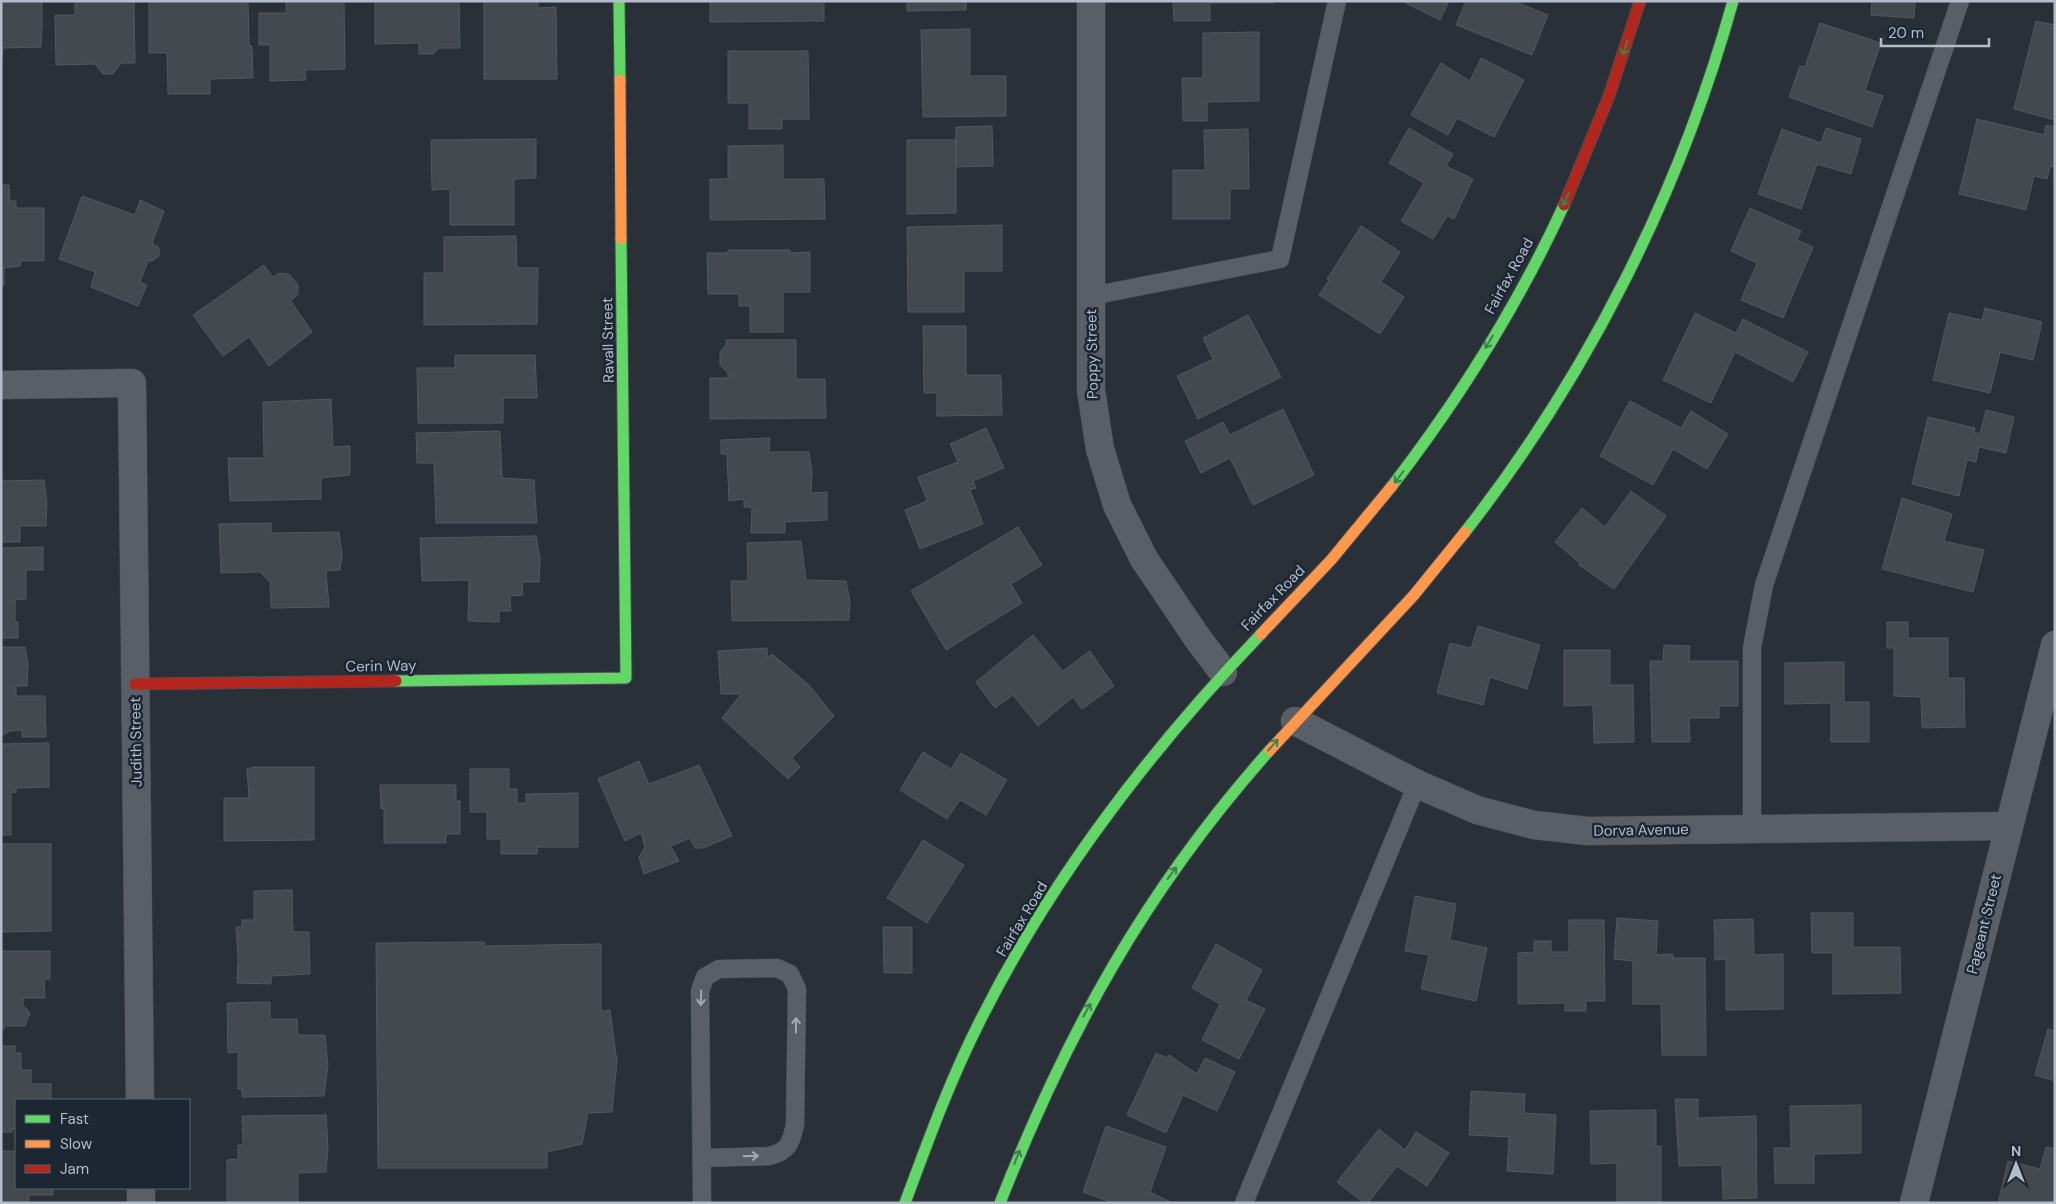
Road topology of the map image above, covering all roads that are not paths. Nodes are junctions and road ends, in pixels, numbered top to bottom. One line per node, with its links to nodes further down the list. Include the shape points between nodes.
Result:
1 (619, 1): 11 (main road, Ravall Street)
2 (1091, 1): 7 (street, Poppy Street)
3 (1337, 1): 7 (lane, via 1280,260)
4 (1640, 1): 10 (main road, Fairfax Road, one-way to 10, via 1609,95 1570,191 1524,283 1458,394 1399,478 1333,558)
5 (1733, 1): 13 (main road, via 1696,120 1654,219 1606,316 1538,432 1475,520 1406,604)
6 (1960, 1): 16 (lane, via 1764,585 1752,648)
7 (1091, 296): 10 (street, Poppy Street, via 1091,390 1100,448 1117,505 1144,559)
8 (1, 385): 12 (street, Judith Street, via 132,383)
9 (2055, 645): 15 (street, Pageant Street)
10 (1223, 672): 22 (main road, Fairfax Road, via 1149,759 1087,842 1031,929 982,1019 942,1105)
11 (626, 678): 12 (main road, Cerin Way)
12 (135, 684): 17 (street, Judith Street)
13 (1295, 721): 14 (street, Dorva Avenue); 23 (main road, one-way to 13, via 1023,1140 1064,1050 1112,964 1165,882 1224,802)
14 (1417, 784): 16 (street, Dorva Avenue, via 1477,810 1534,825 1587,831); 24 (lane)
15 (2009, 826): 16 (street, Dorva Avenue); 25 (street, Pageant Street)
16 (1752, 829)
17 (140, 1099)
18 (702, 1158): 18 (lane, one-way to 18, via 769,1156 780,1153 791,1144 795,1125 797,989 790,974 777,968 719,969 705,977 700,990); 21 (lane)
19 (141, 1189): 20 (street)
20 (141, 1203)
21 (702, 1203)
22 (905, 1203)
23 (1000, 1203)
24 (1244, 1203)
25 (1914, 1203)

